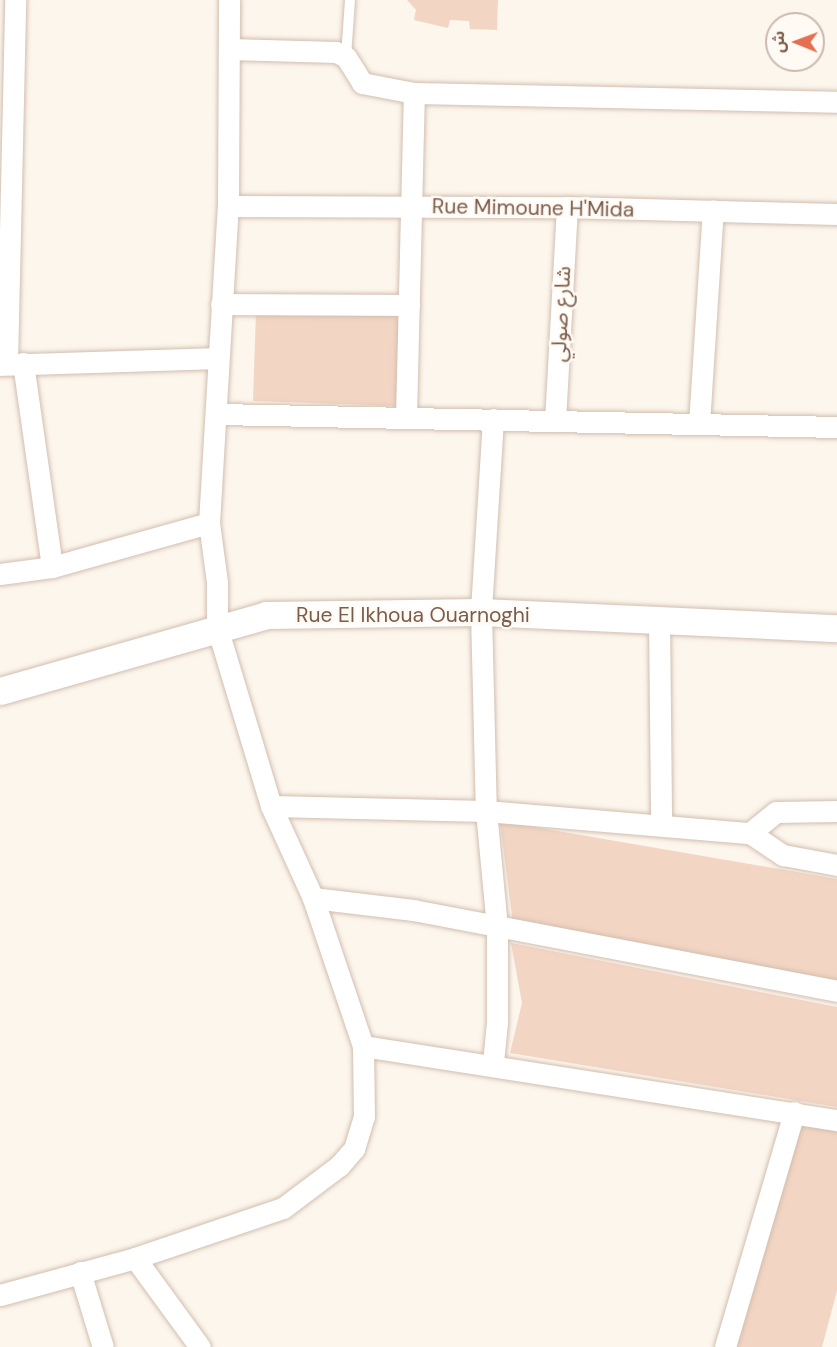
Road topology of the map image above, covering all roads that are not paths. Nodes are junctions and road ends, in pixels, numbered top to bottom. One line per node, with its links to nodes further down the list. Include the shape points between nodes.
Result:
1 (15, 0): 16 (street)
2 (229, 0): 4 (street)
3 (350, 0): 5 (lane)
4 (229, 49): 5 (street, via 320,50); 8 (street)
5 (346, 57): 6 (street, via 362,83)
6 (414, 93): 7 (street); 9 (street)
7 (837, 102)
8 (228, 206): 9 (street, Rue Mimoune H'Mida); 13 (street)
9 (411, 206): 10 (street, Rue Mimoune H'Mida); 14 (street)
10 (567, 207): 11 (street, Rue Mimoune H'Mida); 20 (street, شارع صولي)
11 (713, 210): 12 (street, Rue Mimoune H'Mida); 21 (street)
12 (837, 214)
13 (221, 304): 14 (street); 15 (street)
14 (409, 305): 18 (street)
15 (218, 358): 16 (street); 17 (street)
16 (10, 364): 24 (street)
17 (218, 414): 18 (street); 23 (street)
18 (406, 417): 19 (street)
19 (493, 418): 20 (street); 26 (street)
20 (555, 421): 21 (street)
21 (699, 424): 22 (street)
22 (837, 427)
23 (209, 523): 24 (street); 28 (street, via 217,582)
24 (52, 567): 25 (street)
25 (0, 574)
26 (481, 612): 27 (street, Rue EI Ikhoua Ouarnoghi); 28 (street, Rue EI Ikhoua Ouarnoghi, via 266,615); 32 (street)
27 (659, 618): 29 (street, Rue EI Ikhoua Ouarnoghi); 34 (street)
28 (217, 627): 30 (street, Rue EI Ikhoua Ouarnoghi); 31 (street)
29 (837, 628)
30 (0, 692)
31 (272, 806): 32 (street); 37 (street)
32 (486, 811): 34 (street); 38 (street)
33 (837, 811): 35 (street, via 776,812)
34 (662, 825): 35 (street)
35 (750, 833): 36 (street, via 783,855)
36 (837, 865)
37 (313, 898): 38 (street, via 413,910); 40 (street)
38 (497, 928): 39 (street); 41 (street, via 498,1022)
39 (837, 991)
40 (363, 1046): 41 (street); 44 (street, via 367,1097 361,1131 354,1149 327,1179 283,1208)
41 (493, 1064): 42 (street)
42 (794, 1112): 43 (street); 49 (street)
43 (837, 1120)
44 (135, 1258): 45 (street); 48 (street)
45 (80, 1272): 46 (street); 47 (street)
46 (0, 1295)
47 (103, 1347)
48 (200, 1347)
49 (724, 1347)

